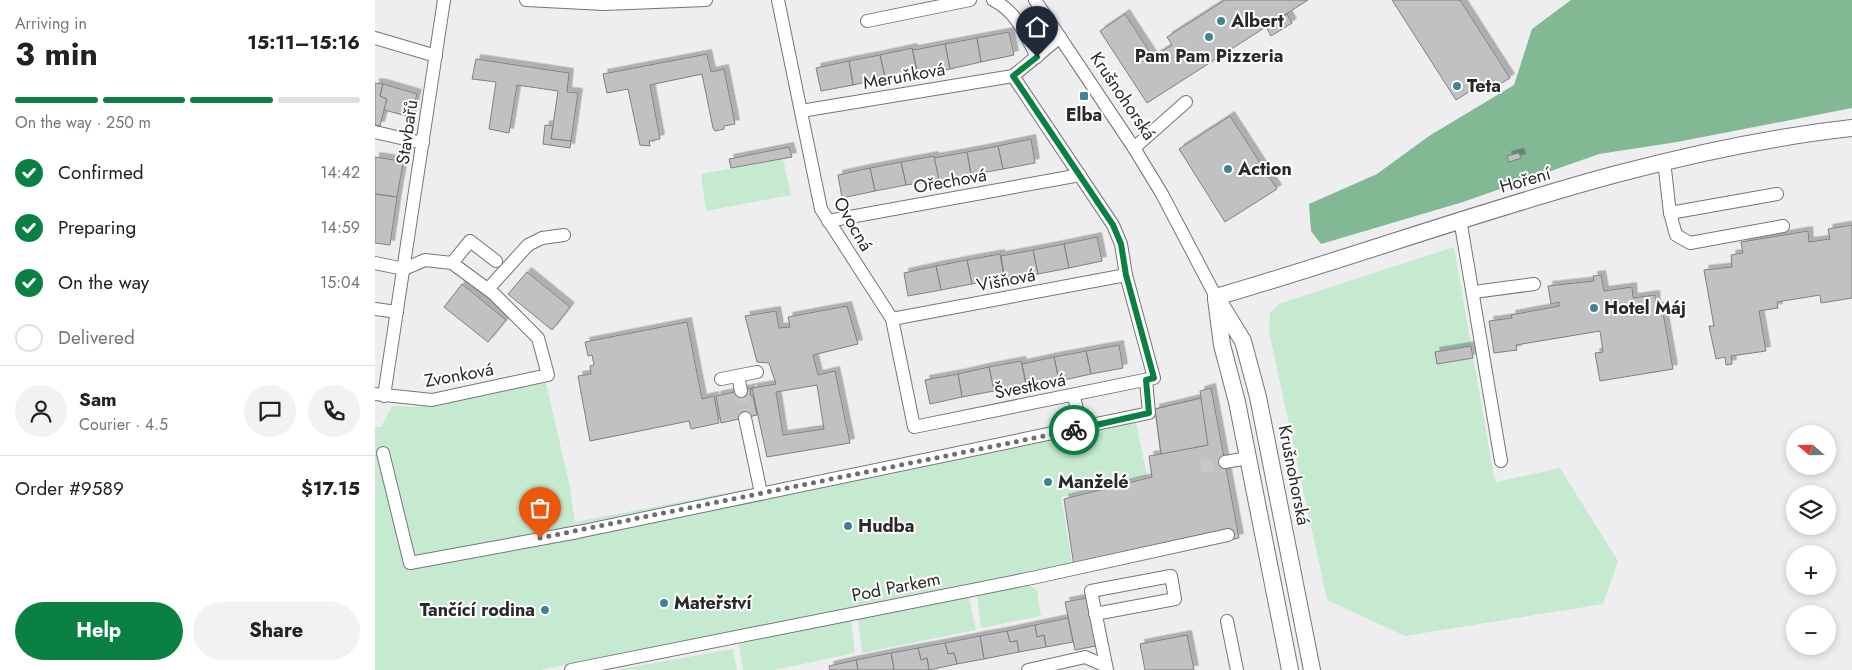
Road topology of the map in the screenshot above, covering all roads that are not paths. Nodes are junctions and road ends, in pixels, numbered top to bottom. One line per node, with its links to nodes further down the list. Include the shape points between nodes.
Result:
1 (444, 0): 11 (street, Stavbařů)
2 (526, 0): 3 (street, via 604,4)
3 (706, 0)
4 (778, 0): 15 (street, Ovocná)
5 (970, 0): 8 (street)
6 (993, 0): 12 (street, via 1007,7)
7 (1035, 0): 9 (street, Krušnohorská)
8 (867, 21)
9 (1060, 37): 12 (street); 19 (street, Krušnohorská)
10 (375, 38): 11 (street)
11 (436, 56): 18 (street, Stavbařů)
12 (1037, 57): 13 (street)
13 (1013, 76): 15 (street, Meruňková); 21 (street)
14 (1186, 102): 19 (street)
15 (801, 111): 25 (street, Ovocná, via 821,209)
16 (1852, 128): 20 (main road, Hoření)
17 (375, 132): 18 (street)
18 (423, 143): 31 (street, Stavbařů)
19 (1134, 148): 36 (street, Krušnohorská)
20 (1664, 161): 23 (street); 24 (main road, Hoření)
21 (1079, 175): 25 (street, Ořechová); 32 (street, via 1116,231)
22 (1777, 194): 23 (street)
23 (1670, 213): 26 (street, via 1676,235 1690,243)
24 (1460, 219): 35 (street); 36 (main road, Hoření)
25 (828, 221): 39 (street, Ovocná)
26 (1783, 226)
27 (564, 235): 34 (street, via 542,238 527,245)
28 (496, 261): 30 (street, via 470,241)
29 (375, 263): 31 (street)
30 (452, 263): 31 (street, via 425,260); 34 (street)
31 (404, 269): 38 (street, Stavbařů)
32 (1126, 275): 39 (street, Višňová); 43 (street)
33 (1534, 284): 35 (street)
34 (489, 289): 45 (street, Zvonková, via 538,338 547,375 432,400)
35 (1474, 292): 52 (street)
36 (1216, 296): 51 (main road, Krušnohorská, via 1222,345); 63 (main road, Krušnohorská, via 1243,340 1258,397)
37 (375, 309): 38 (street)
38 (397, 312): 45 (street, Stavbařů)
39 (892, 319): 48 (street, Ovocná)
40 (757, 372): 41 (street)
41 (738, 376): 42 (street); 44 (street)
42 (721, 379)
43 (1150, 379): 46 (street, Švestková); 49 (street, via 1149,413)
44 (741, 390)
45 (380, 395)
46 (1074, 396): 48 (street, Švestková); 49 (street)
47 (745, 418): 54 (street)
48 (913, 428)
49 (1081, 428): 54 (street)
50 (383, 453): 54 (street, via 409,563 578,532)
51 (1248, 458): 53 (street); 62 (main road, Krušnohorská)
52 (1501, 461)
53 (1225, 462)
54 (761, 493)
55 (1228, 535): 59 (street, Pod Parkem, via 1032,578)
56 (1095, 614): 56 (street, via 1175,599 1171,576 1091,591); 58 (street)
57 (1227, 621): 61 (street)
58 (1106, 668): 60 (street, via 1085,658)
59 (571, 670)
60 (1027, 670)
61 (1237, 670)
62 (1290, 670)
63 (1312, 670)

